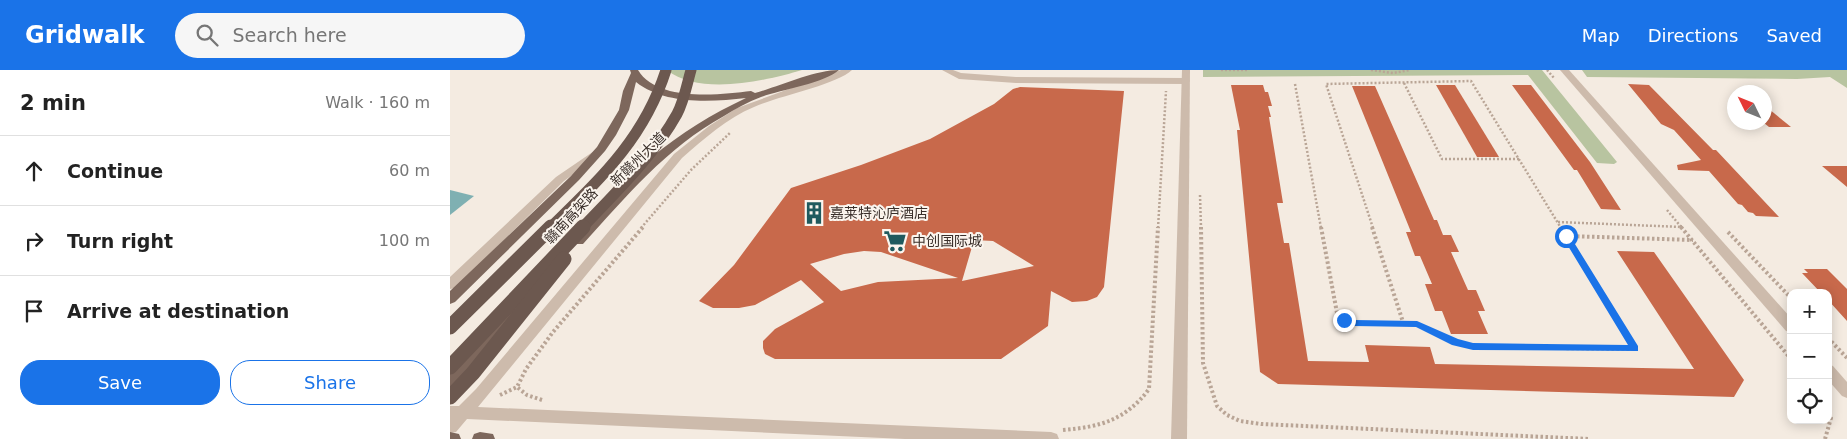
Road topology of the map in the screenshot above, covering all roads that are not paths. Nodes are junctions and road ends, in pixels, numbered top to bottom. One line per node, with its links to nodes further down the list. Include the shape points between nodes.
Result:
1 (666, 70): 15 (highway, 赣南高架路, bridge, via 647,118 622,153)
2 (691, 70): 11 (highway, 赣南高架路, bridge, via 678,112)
3 (835, 70): 9 (main road)
4 (848, 70): 21 (street, via 737,112 678,156 481,393)
5 (946, 70): 8 (street, via 959,76 1016,80 1167,80)
6 (1564, 70): 14 (street)
7 (635, 72): 9 (main road, via 642,82 654,89 691,97 741,96); 10 (main road, via 621,116)
8 (1186, 76): 26 (street)
9 (793, 86): 18 (main road, 新赣州大道, via 758,95 739,104 702,124 669,148 641,174)
10 (600, 149): 12 (street, via 560,179); 13 (main road, via 575,178)
11 (630, 177): 16 (highway, 赣南高架路, bridge); 20 (highway, bridge, via 473,373)
12 (450, 285)
13 (450, 299)
14 (1787, 322)
15 (450, 327)
16 (450, 367)
17 (1832, 375): 19 (street)
18 (450, 381)
19 (1847, 392)
20 (450, 397)
21 (456, 412): 22 (street); 23 (street)
22 (450, 427)
23 (1056, 434)
24 (480, 439): 25 (main road)
25 (487, 439)
26 (1179, 439)

